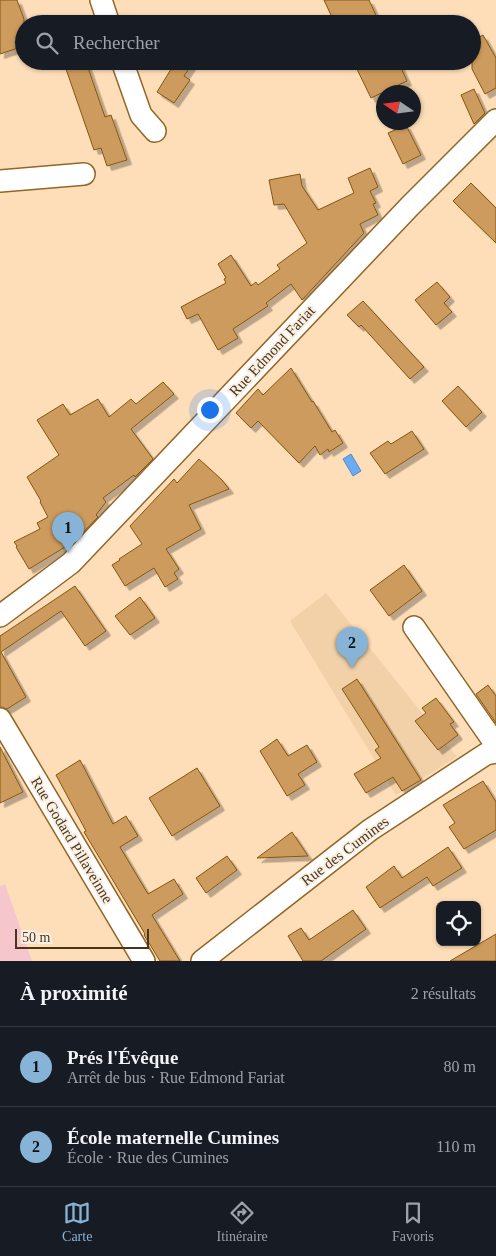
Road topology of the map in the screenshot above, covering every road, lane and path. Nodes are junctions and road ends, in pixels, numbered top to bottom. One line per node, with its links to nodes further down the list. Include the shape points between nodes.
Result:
1 (101, 0): 2 (street)
2 (107, 15)
3 (125, 70): 5 (street, via 141,115)
4 (496, 120): 8 (street, Rue Edmond Fariat, via 71,563)
5 (155, 131)
6 (84, 174): 7 (street)
7 (0, 181)
8 (0, 616)
9 (414, 627): 11 (street)
10 (0, 719): 13 (street, Rue Godard Pillaveinne)
11 (496, 745)
12 (496, 752): 14 (street, Rue des Cumines, via 486,754 370,830)
13 (144, 961)
14 (202, 961)

